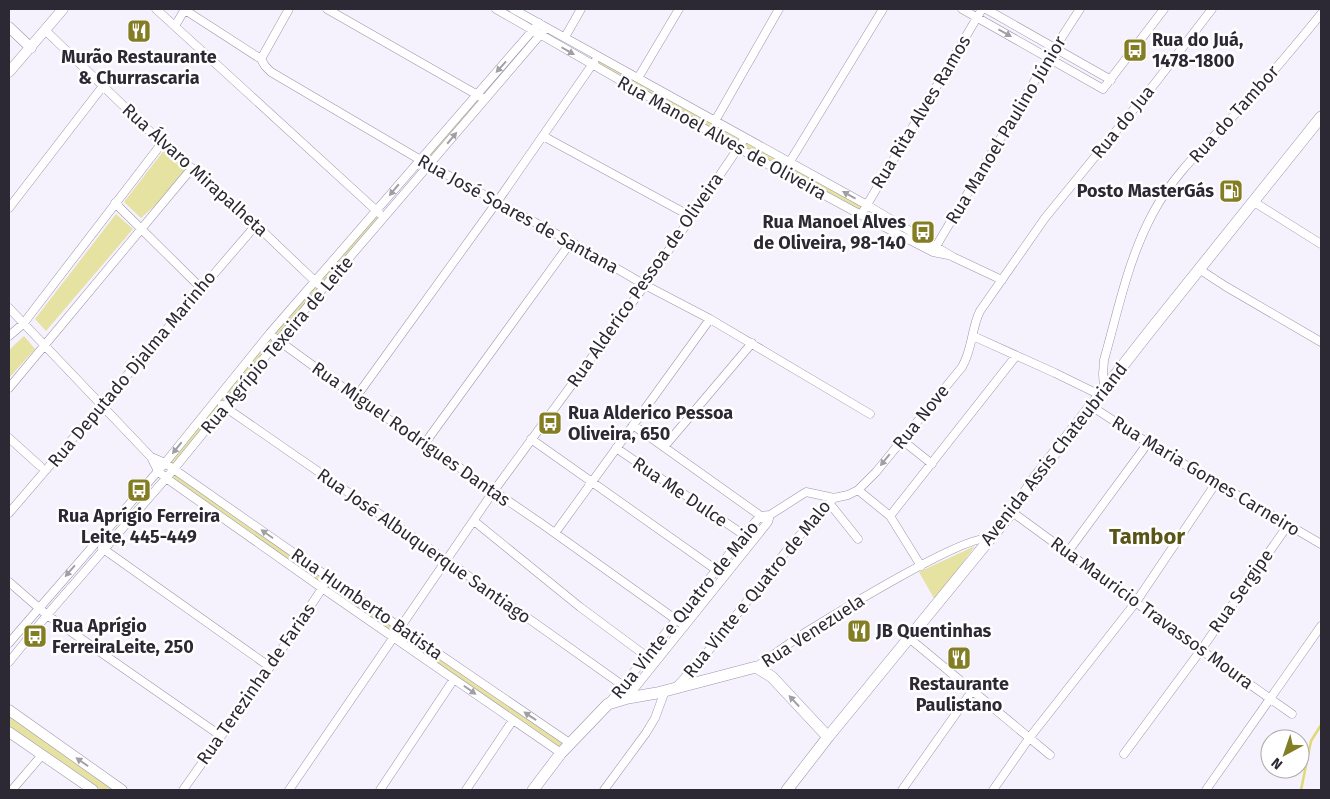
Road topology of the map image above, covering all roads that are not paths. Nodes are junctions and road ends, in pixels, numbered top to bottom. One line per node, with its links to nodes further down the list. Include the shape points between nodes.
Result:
1 (63, 9): 24 (street)
2 (156, 9): 21 (street)
3 (185, 9): 21 (street); 31 (street)
4 (289, 9): 31 (street)
5 (328, 9): 37 (street)
6 (496, 9): 25 (street, Rua Manoel Alves de Oliveira)
7 (513, 9): 20 (street, Rua Manoel Alves de Oliveira)
8 (581, 9): 26 (street)
9 (680, 9): 34 (street)
10 (779, 9): 40 (street)
11 (883, 9): 46 (street)
12 (962, 9): 19 (street)
13 (982, 9): 19 (street, Rua Rita Alves Ramos)
14 (986, 9): 28 (street)
15 (1080, 9): 28 (street, Rua Manoel Paulino Júnior)
16 (1164, 9): 35 (street)
17 (1212, 9): 65 (street, Rua do Jua, via 1045,218)
18 (1321, 14): 82 (street, Rua do Tambor, via 1191,161 1153,212 1132,263 1116,315 1104,360)
19 (977, 18): 30 (street, one-way to 30); 53 (street, Rua Rita Alves Ramos)
20 (539, 23): 23 (street, Rua Manoel Alves de Oliveira); 25 (street, Rua Agrípio Texeira de Leite)
21 (175, 26): 55 (street)
22 (9, 27): 27 (street)
23 (546, 28): 25 (street, Rua Agrípio Texeira de Leite); 26 (street, Rua Manoel Alves de Oliveira)
24 (45, 30): 27 (street); 36 (street, Rua Álvaro Mirapalheta)
25 (537, 33): 32 (street, Rua Manoel Alves de Oliveira, one-way to 32); 37 (street, Rua Agrípio Texeira de Leite, one-way to 37); 38 (street, Rua Agrípio Texeira de Leite)
26 (565, 37): 29 (street, Rua Manoel Alves de Oliveira)
27 (31, 48): 33 (street)
28 (1055, 48): 30 (street, Rua Manoel Paulino Júnior); 35 (street)
29 (598, 56): 32 (street); 34 (street, Rua Manoel Alves de Oliveira)
30 (1049, 57): 35 (street, via 1103,89); 63 (street, Rua Manoel Paulino Júnior)
31 (261, 59): 45 (street, Rua José Soares de Santana, via 270,72)
32 (592, 65): 41 (street); 44 (street, Rua Manoel Alves de Oliveira)
33 (9, 72)
34 (638, 78): 40 (street, Rua Manoel Alves de Oliveira)
35 (1111, 80)
36 (103, 86): 43 (street, Rua Álvaro Mirapalheta); 54 (street)
37 (477, 94): 38 (street); 45 (street, Rua Agrípio Texeira de Leite)
38 (484, 99): 47 (street, Rua Agrípio Texeira de Leite, one-way to 38)
39 (1321, 117): 51 (main road, Avenida Assis Chateubriand)
40 (715, 121): 42 (street, Rua Manoel Alves de Oliveira)
41 (543, 136): 50 (street); 57 (street)
42 (745, 138): 44 (street, Rua Alderico Pessoa de Oliveira); 46 (street, Rua Manoel Alves de Oliveira)
43 (162, 142): 48 (street, Rua Álvaro Mirapalheta); 52 (street)
44 (738, 148): 49 (street, Rua Manoel Alves de Oliveira); 57 (street, Rua Alderico Pessoa de Oliveira)
45 (420, 160): 47 (street, Rua José Soares de Santana); 55 (street, Rua Agrípio Texeira de Leite, one-way to 55)
46 (790, 162): 49 (street); 53 (street, Rua Manoel Alves de Oliveira, one-way to 46)
47 (429, 165): 50 (street, Rua José Soares de Santana); 58 (street, Rua Agrípio Texeira de Leite)
48 (192, 168): 59 (street, Rua Álvaro Mirapalheta); 60 (street)
49 (783, 173): 56 (street, Rua Manoel Alves de Oliveira)
50 (497, 202): 61 (street, Rua José Soares de Santana); 83 (street)
51 (1254, 202): 62 (street); 64 (main road, Avenida Assis Chateubriand)
52 (115, 203): 60 (street); 72 (street)
53 (867, 205): 56 (street, Rua Rita Alves Ramos); 63 (street, Rua Manoel Alves de Oliveira)
54 (9, 208)
55 (377, 211): 58 (street); 66 (street, Rua Agrípio Texeira de Leite)
56 (860, 215): 63 (street, Rua Manoel Alves de Oliveira)
57 (692, 216): 67 (street, Rua Alderico Pessoa de Oliveira)
58 (384, 218): 69 (street, Rua Agrípio Texeira de Leite)
59 (256, 225): 66 (street, Rua Álvaro Mirapalheta); 68 (street, Rua Deputado Djalma Marinho)
60 (141, 229): 68 (street); 79 (street)
61 (571, 242): 67 (street, Rua José Soares de Santana); 93 (street)
62 (1321, 244)
63 (934, 249): 65 (street, Rua Manoel Alves de Oliveira)
64 (1199, 269): 77 (street); 82 (main road, Avenida Assis Chateubriand)
65 (1002, 280): 75 (street, Rua do Jua, via 976,319)
66 (315, 281): 69 (street, Rua Álvaro Mirapalheta); 73 (street, Rua Agrípio Texeira de Leite)
67 (645, 285): 71 (street, Rua José Soares de Santana); 91 (street, Rua Alderico Pessoa de Oliveira)
68 (201, 288): 85 (street, Rua Deputado Djalma Marinho)
69 (323, 288): 76 (street, Rua Agrípio Texeira de Leite)
70 (9, 308): 72 (street)
71 (710, 319): 78 (street, Rua José Soares de Santana); 89 (street)
72 (23, 324): 74 (street); 79 (street)
73 (270, 333): 76 (street, Rua Miguel Rodrigues Dantas); 84 (street, Rua Agrípio Texeira de Leite)
74 (9, 336)
75 (973, 336): 80 (street); 92 (street, Rua Nove, via 962,367)
76 (278, 341): 83 (street, Rua Miguel Rodrigues Dantas); 87 (street, Rua Agrípio Texeira de Leite)
77 (1321, 342)
78 (752, 344): 88 (street, Rua José Soares de Santana); 95 (street)
79 (44, 347): 81 (street); 85 (street)
80 (1016, 356): 82 (street); 99 (street)
81 (9, 388)
82 (1102, 392): 86 (main road, Avenida Assis Chateubriand)
83 (356, 397): 93 (street, Rua Miguel Rodrigues Dantas)
84 (216, 401): 87 (street, Rua José Albuquerque Santiago); 98 (street, Rua Agrípio Texeira de Leite, one-way to 98)
85 (102, 406): 97 (street); 110 (street, Rua Deputado Djalma Marinho)
86 (1092, 406): 94 (street, Rua Maria Gomes Carneiro); 109 (main road, Avenida Assis Chateubriand)
87 (224, 407): 101 (street, Rua Agrípio Texeira de Leite); 124 (street, Rua José Albuquerque Santiago)
88 (870, 414)
89 (633, 424): 95 (street); 96 (street)
90 (9, 438): 100 (street)
91 (531, 439): 104 (street); 107 (street, Rua Alderico Pessoa de Oliveira)
92 (902, 440): 99 (street); 106 (street, Rua Nove, one-way to 106)
93 (426, 443): 107 (street, Rua Miguel Rodrigues Dantas)
94 (1148, 443): 105 (street, Rua Maria Gomes Carneiro); 123 (street)
95 (664, 447): 111 (street)
96 (616, 448): 104 (street); 117 (street, Rua Me Dulce)
97 (151, 457): 98 (street, Rua Humberto Batista); 102 (street)
98 (165, 463): 101 (street, Rua Humberto Batista); 102 (street, Rua Agrípio Texeira de Leite)
99 (932, 464): 112 (street)
100 (40, 466)
101 (174, 469): 103 (street, Rua Agrípio Texeira de Leite); 128 (street, Rua Humberto Batista, one-way to 101)
102 (158, 471): 103 (street, Rua Humberto Batista); 120 (street, Rua Agrípio Texeira de Leite)
103 (166, 478): 122 (street, Rua Agrípio Texeira de Leite); 130 (street, Rua Humberto Batista)
104 (591, 482): 116 (street); 126 (street)
105 (1216, 484): 115 (street, Rua Maria Gomes Carneiro); 131 (street)
106 (858, 490): 108 (street); 112 (street)
107 (493, 492): 114 (street, Rua Alderico Pessoa de Oliveira); 116 (street, Rua Miguel Rodrigues Dantas)
108 (832, 501): 113 (street, Rua Vinte e Quatro de Malo, via 806,492); 118 (street); 148 (street, Rua Vinte e Quatro de Malo, via 791,545 702,659)
109 (1012, 512): 119 (main road, Avenida Assis Chateubriand); 123 (street, Rua Mauricio Travassos Moura)
110 (9, 514)
111 (761, 516): 113 (street); 117 (street, Rua Vinte e Quatro de Maio)
112 (890, 516): 125 (street)
113 (769, 518): 127 (street, Rua Vinte e Quatro de Maio)
114 (474, 521): 124 (street, Rua Alderico Pessoa de Oliveira); 142 (street)
115 (1288, 525): 121 (street, Rua Maria Gomes Carneiro); 141 (street, Rua Sergipe)
116 (555, 533): 134 (street, Rua Miguel Rodrigues Dantas)
117 (744, 535): 126 (street, Rua Vinte e Quatro de Maio)
118 (858, 539)
119 (989, 539): 125 (street, Rua Venezuela, via 975,540); 139 (main road, Avenida Assis Chateubriand)
120 (95, 543): 122 (street); 132 (street, Rua Agrípio Texeira de Leite, one-way to 132)
121 (1321, 544)
122 (104, 550): 133 (street, Rua Agrípio Texeira de Leite); 144 (street)
123 (1067, 553): 131 (street, Rua Mauricio Travassos Moura)
124 (446, 560): 137 (street, Rua Alderico Pessoa de Oliveira); 147 (street, Rua José Albuquerque Santiago)
125 (920, 566): 145 (street, Rua Venezuela, via 816,626)
126 (716, 569): 127 (street); 134 (street, Rua Vinte e Quatro de Maio)
127 (725, 576): 135 (street, Rua Vinte e Quatro de Maio)
128 (329, 578): 130 (street, Rua Terezinha de Farias); 137 (street, Rua Humberto Batista)
129 (9, 582): 132 (street)
130 (322, 588): 138 (street, Rua Humberto Batista); 144 (street, Rua Terezinha de Farias)
131 (1136, 602): 141 (street, Rua Mauricio Travassos Moura); 159 (street)
132 (38, 608): 133 (street); 140 (street, Rua Agrípio Texeira de Leite)
133 (47, 616): 143 (street, Rua Agrípio Texeira de Leite); 157 (street)
134 (675, 619): 135 (street, Rua Miguel Rodrigues Dantas); 142 (street, Rua Vinte e Quatro de Maio)
135 (685, 626): 150 (street, Rua Vinte e Quatro de Maio)
136 (1321, 626): 151 (street)
137 (401, 628): 138 (street, Rua Alderico Pessoa de Oliveira); 160 (street, Rua Humberto Batista, one-way to 137)
138 (394, 637): 146 (street, Rua Humberto Batista); 169 (street, Rua Alderico Pessoa de Oliveira)
139 (909, 638): 149 (street); 158 (main road, Avenida Assis Chateubriand)
140 (9, 643)
141 (1201, 650): 151 (street, Rua Mauricio Travassos Moura); 162 (street, Rua Sergipe)
142 (646, 656): 147 (street, Rua Vinte e Quatro de Maio)
143 (9, 662)
144 (270, 667): 157 (street, Rua Terezinha de Farias)
145 (756, 667): 148 (main road, Rua Venezuela); 158 (main road, one-way to 145, via 772,677)
146 (454, 679): 155 (street, Rua Humberto Batista, one-way to 155); 170 (street)
147 (622, 686): 150 (street, Rua José Albuquerque Santiago); 152 (street, Rua Vinte e Quatro de Maio)
148 (670, 689): 150 (main road, Rua Venezuela); 173 (street, Rua Vinte e Quatro de Maio, via 646,733)
149 (972, 691): 159 (street); 175 (street)
150 (630, 695): 152 (main road)
151 (1270, 698): 154 (street, Rua Mauricio Travassos Moura); 177 (street)
152 (608, 704): 160 (main road)
153 (9, 710): 167 (street, one-way to 153)
154 (1292, 714)
155 (513, 720): 161 (street, Rua Humberto Batista); 171 (street)
156 (9, 732): 163 (street)
157 (220, 736): 168 (street, Rua Terezinha de Farias)
158 (828, 737): 174 (main road, Avenida Assis Chateubriand)
159 (1030, 737): 164 (street); 176 (street)
160 (571, 744): 161 (main road)
161 (562, 753): 172 (main road)
162 (1124, 754)
163 (42, 755): 165 (street); 166 (street)
164 (1050, 755)
165 (12, 790)
166 (93, 790)
167 (122, 790)
168 (183, 790)
169 (288, 790)
170 (380, 790)
171 (466, 790)
172 (533, 790)
173 (604, 790)
174 (787, 790)
175 (902, 790)
176 (993, 790)
177 (1206, 790)

